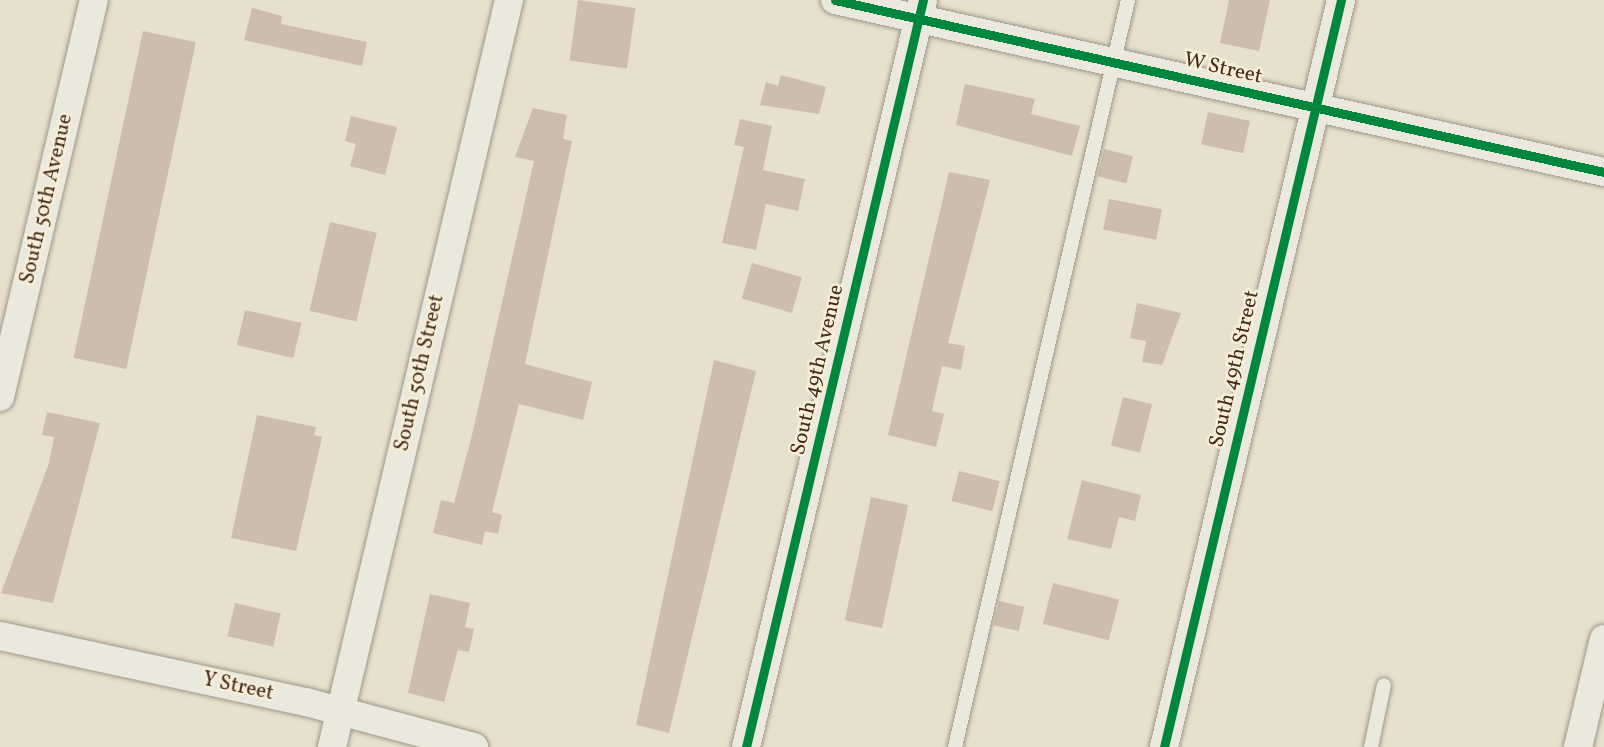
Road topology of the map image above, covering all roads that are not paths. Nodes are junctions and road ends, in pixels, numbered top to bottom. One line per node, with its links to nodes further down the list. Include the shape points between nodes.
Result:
1 (94, 0): 10 (street, South 50th Avenue)
2 (509, 0): 14 (street, South 50th Street)
3 (835, 0): 6 (street, W Street)
4 (1128, 0): 7 (lane)
5 (1341, 0): 8 (street, South 49th Street)
6 (921, 9): 7 (street, W Street); 17 (street, South 49th Avenue)
7 (1113, 62): 8 (street, W Street); 18 (lane)
8 (1315, 108): 9 (street, W Street); 19 (street, South 49th Street)
9 (1604, 172)
10 (0, 397)
11 (0, 636): 14 (street, Y Street)
12 (1604, 639): 21 (street)
13 (1384, 685): 20 (lane)
14 (340, 713): 15 (street, South 50th Street); 16 (street, Y Street)
15 (332, 747)
16 (474, 747)
17 (746, 747)
18 (955, 747)
19 (1164, 747)
20 (1371, 747)
21 (1578, 747)

